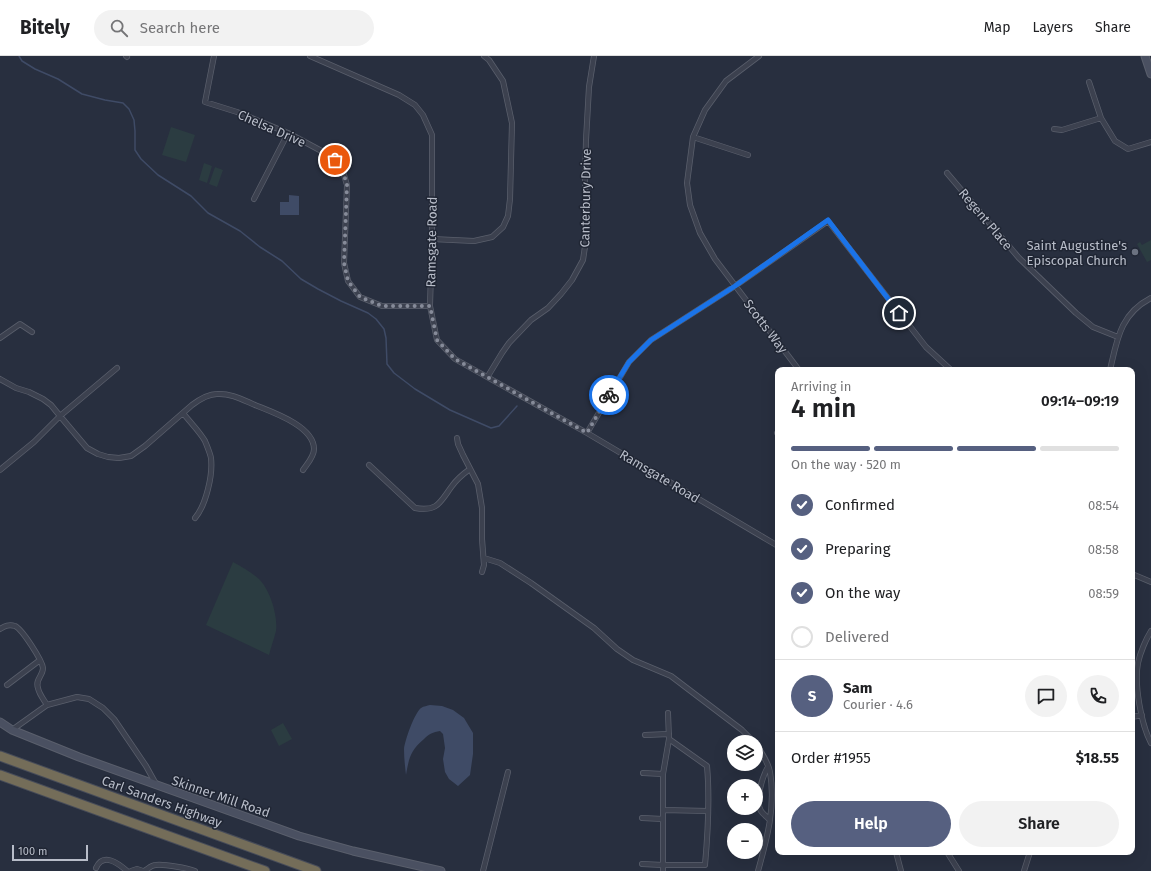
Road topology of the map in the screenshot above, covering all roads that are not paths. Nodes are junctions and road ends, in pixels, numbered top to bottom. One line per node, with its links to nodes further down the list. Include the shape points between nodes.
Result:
1 (214, 56): 11 (street, Chelsa Drive, via 205,102)
2 (310, 56): 17 (street, Ramsgate Road, via 399,95 423,115 432,135)
3 (484, 56): 17 (street, via 503,81 512,123 508,216 503,227 492,237 474,241)
4 (594, 56): 28 (street, Canterbury Drive, via 589,87 585,168 587,233 583,260 561,294 509,343)
5 (759, 56): 12 (street, Scotts Way, via 726,81 705,110)
6 (1145, 56): 7 (street)
7 (1151, 74)
8 (1089, 82): 9 (street)
9 (1101, 118): 10 (street, via 1062,130); 13 (street, via 1115,141 1128,149)
10 (1054, 129)
11 (288, 133): 16 (street); 20 (street, Chelsa Drive, via 329,155 341,165 347,185 344,263 348,281 360,297 382,306)
12 (693, 137): 14 (street); 18 (street, Scotts Way, via 687,183 690,205 700,233)
13 (1151, 142)
14 (748, 155)
15 (947, 173): 22 (street, Regent Place, via 1019,258 1070,308 1093,327)
16 (254, 199)
17 (432, 239): 20 (street, Ramsgate Road)
18 (735, 286): 24 (street, Scotts Way); 25 (street, via 828,220 926,347); 32 (street, via 651,340 629,362)
19 (1151, 298): 22 (street, via 1136,308 1124,322)
20 (430, 306): 28 (street, Ramsgate Road, via 437,340 455,359)
21 (32, 332): 23 (street, via 20,324)
22 (1118, 337): 26 (street)
23 (0, 338)
24 (797, 367)
25 (948, 367)
26 (1111, 367)
27 (117, 368): 31 (street)
28 (488, 376): 32 (street, Ramsgate Road)
29 (0, 379): 31 (street, via 43,398)
30 (183, 413): 31 (street, via 131,456 119,458 98,454 87,448); 37 (street, via 200,399 219,393 231,395 287,418 300,427 312,442 313,456); 38 (street, via 204,440 211,458 209,485 203,506)
31 (60, 416): 36 (street)
32 (587, 433): 39 (street, Ramsgate Road)
33 (457, 438): 35 (street)
34 (369, 465): 35 (street, via 415,508 422,509 439,504 460,477)
35 (470, 469): 40 (street, via 478,484 482,508)
36 (0, 470)
37 (302, 470)
38 (195, 518)
39 (775, 544)
40 (484, 558): 41 (street); 55 (street, via 500,564 531,583 594,628 633,660 671,676)
41 (482, 572)
42 (1135, 575): 43 (street)
43 (1151, 582)
44 (0, 629): 46 (street, via 7,625 21,630)
45 (1151, 631): 50 (street, via 1138,663 1137,682)
46 (40, 660): 47 (street); 48 (street, via 43,666 37,688)
47 (7, 686)
48 (47, 705): 53 (street); 65 (street, via 77,697 89,699 103,708 124,732)
49 (668, 713): 56 (street)
50 (1142, 715): 51 (street); 57 (street)
51 (1135, 716)
52 (0, 722): 53 (street, Skinner Mill Road)
53 (12, 730): 65 (street, Skinner Mill Road)
54 (645, 735): 56 (street)
55 (747, 735)
56 (669, 737): 63 (street); 67 (street, via 707,766)
57 (1151, 743)
58 (763, 754): 60 (street)
59 (0, 756): 82 (highway, Carl Sanders Highway)
60 (768, 767): 70 (street, via 772,800); 70 (street, via 758,801 761,811)
61 (508, 772): 84 (street)
62 (643, 773): 63 (street)
63 (663, 774): 66 (street)
64 (0, 775): 81 (highway)
65 (156, 785): 83 (street, Skinner Mill Road, via 299,836 347,850)
66 (663, 810): 67 (street); 69 (street)
67 (708, 811): 75 (street, via 705,865)
68 (642, 818): 69 (street)
69 (663, 819): 75 (street)
70 (770, 820): 86 (street)
71 (897, 855): 87 (street)
72 (949, 855): 88 (street)
73 (1029, 855): 89 (street)
74 (642, 864): 75 (street)
75 (663, 865): 85 (street)
76 (96, 868): 77 (street, via 100,861 106,860)
77 (127, 871)
78 (131, 871): 79 (street)
79 (144, 871): 80 (street, via 158,865)
80 (195, 871)
81 (265, 871)
82 (316, 871)
83 (441, 871)
84 (483, 871)
85 (663, 871)
86 (758, 871)
87 (901, 871)
88 (959, 871)
89 (1024, 871)

